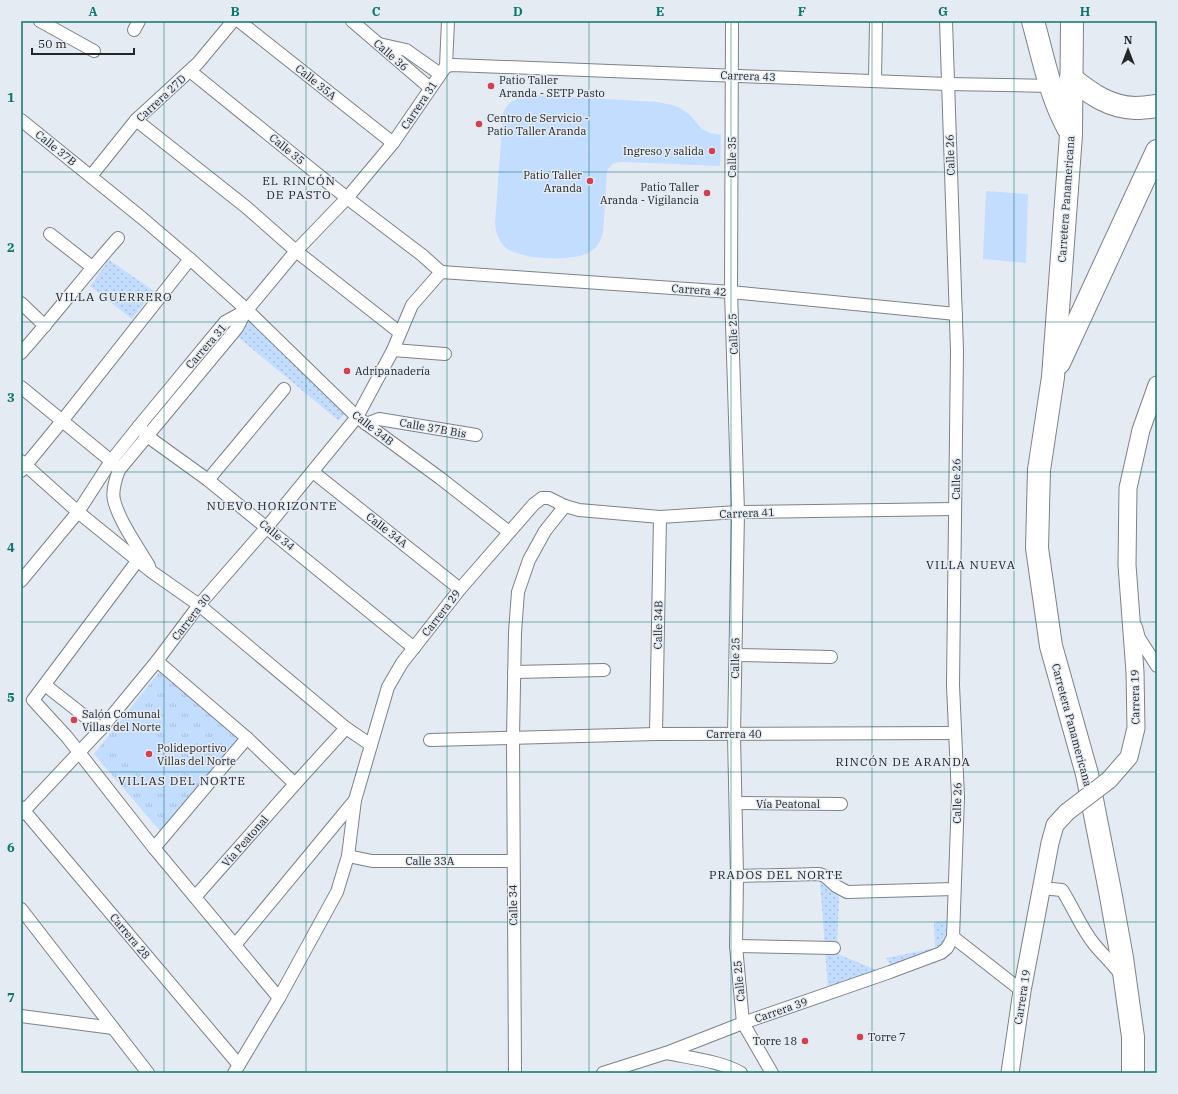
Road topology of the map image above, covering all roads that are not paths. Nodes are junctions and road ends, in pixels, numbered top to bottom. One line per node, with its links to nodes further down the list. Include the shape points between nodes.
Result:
1 (40, 21): 12 (street)
2 (233, 21): 14 (street, Carrera 27D)
3 (239, 21): 25 (street, Calle 35A)
4 (352, 21): 11 (street, Calle 36)
5 (448, 21): 13 (street)
6 (732, 21): 15 (street, Calle 35)
7 (876, 21): 17 (street)
8 (946, 21): 18 (street, Calle 26)
9 (1033, 21): 19 (highway)
10 (1072, 21): 16 (highway, Carretera Panamericana)
11 (378, 44): 13 (street, via 406,50); 20 (street, Calle 36)
12 (94, 51)
13 (443, 70): 15 (street, Carrera 43, via 453,65); 20 (street, Carrera 31)
14 (190, 71): 23 (street, Carrera 27D); 28 (street, Calle 35)
15 (732, 76): 17 (street, Carrera 43); 35 (street, Calle 35)
16 (1072, 78): 21 (highway, via 1090,94 1112,103 1135,108); 24 (highway, Carretera Panamericana)
17 (875, 81): 18 (street, Carrera 43)
18 (948, 84): 19 (street, Carrera 43); 38 (street, Calle 26)
19 (1051, 86): 24 (highway, via 1060,114)
20 (430, 88): 25 (street, Carrera 31)
21 (1157, 106)
22 (21, 120): 27 (street, Calle 37B)
23 (136, 120): 27 (street, Carrera 27D); 31 (street, via 246,207)
24 (1071, 135): 44 (highway, Carretera Panamericana)
25 (392, 143): 28 (street, Carrera 31)
26 (1157, 151): 44 (highway, Carretera Panamericana)
27 (91, 176): 32 (street, Calle 37B)
28 (347, 198): 31 (street, Carrera 31); 34 (street, Calle 35)
29 (50, 234): 33 (street)
30 (118, 238): 33 (street)
31 (296, 251): 37 (street, Carrera 31); 40 (street)
32 (190, 259): 37 (street, Calle 34B); 49 (street)
33 (92, 267): 39 (street)
34 (441, 272): 35 (street, Carrera 42); 40 (street, Carrera 30, via 412,305)
35 (731, 292): 38 (street, Carrera 42); 61 (street, Calle 25)
36 (21, 303): 39 (street)
37 (247, 310): 48 (street, Calle 34B); 50 (street, Carrera 31, via 225,322); 52 (street, via 237,328)
38 (956, 314): 59 (street, Calle 26)
39 (45, 326): 42 (street)
40 (399, 332): 41 (street, Carrera 30)
41 (392, 350): 43 (street); 48 (street, Carrera 30)
42 (21, 353)
43 (445, 354)
44 (1053, 377): 106 (highway, Carretera Panamericana, via 1039,470 1037,548 1051,646 1087,774)
45 (1157, 384): 69 (street, Carrera 19, via 1141,430 1128,488)
46 (21, 387): 49 (street)
47 (284, 389): 56 (street)
48 (362, 421): 51 (street, Calle 37B Bis, via 386,420); 55 (street, Carrera 30); 64 (street, Calle 34B)
49 (62, 422): 53 (street); 54 (street)
50 (139, 426): 52 (street, Calle 34); 54 (street, Carrera 31)
51 (476, 435)
52 (147, 436): 54 (street); 56 (street, Calle 34)
53 (23, 465): 60 (street)
54 (115, 465): 60 (street, Carrera 31); 66 (street, via 113,499)
55 (313, 472): 63 (street, Carrera 30); 68 (street, Calle 34A)
56 (208, 480): 63 (street, Calle 34)
57 (542, 498): 58 (street, Carrera 41, via 549,498); 64 (street, Carrera 29)
58 (565, 506): 62 (street, Carrera 41, via 579,510); 77 (street, Calle 34, via 532,554 518,592)
59 (955, 509): 61 (street, Carrera 41); 81 (street, Calle 26)
60 (78, 512): 65 (street); 67 (street, Carrera 31)
61 (738, 512): 62 (street, Carrera 41); 72 (street, Calle 25)
62 (660, 517): 82 (street, Calle 34B)
63 (267, 527): 70 (street, Carrera 30); 71 (street, Calle 34)
64 (509, 532): 68 (street, Carrera 29)
65 (138, 560): 66 (street); 78 (street)
66 (152, 572): 70 (street)
67 (21, 580)
68 (460, 588): 71 (street, Carrera 29)
69 (1128, 594): 75 (street, via 1139,638); 98 (street, Carrera 19, bridge, via 1136,728 1129,757 1109,780 1067,812 1055,825)
70 (199, 605): 74 (street, Carrera 30); 79 (street)
71 (414, 648): 87 (street, Carrera 29, via 388,687)
72 (736, 655): 73 (street); 83 (street, Calle 25)
73 (831, 657)
74 (157, 661): 80 (street, Carrera 30); 85 (street)
75 (1157, 666)
76 (604, 670): 77 (street)
77 (514, 672): 84 (street, Calle 34)
78 (44, 685): 80 (street); 88 (street, via 33,700 54,721)
79 (346, 728): 87 (street); 89 (street, Vía Peatonal)
80 (101, 729): 88 (street, Carrera 30)
81 (955, 733): 83 (street, Carrera 40); 99 (street, Calle 26, via 958,797)
82 (656, 734): 83 (street, Carrera 40); 84 (street, Carrera 40)
83 (734, 735): 91 (street, Calle 25)
84 (513, 737): 86 (street); 96 (street, Calle 34)
85 (247, 738): 89 (street); 94 (street)
86 (430, 740)
87 (371, 745): 90 (street, Carrera 29)
88 (79, 753): 93 (street, Carrera 30); 94 (street)
89 (295, 784): 100 (street, Vía Peatonal)
90 (355, 800): 95 (street); 103 (street)
91 (736, 803): 92 (street, Vía Peatonal); 97 (street, Calle 25)
92 (841, 804)
93 (22, 811): 113 (street, Carrera 28)
94 (154, 848): 100 (street)
95 (348, 856): 96 (street, Calle 33A, via 372,861); 108 (street, via 337,892)
96 (513, 862): 115 (street, Calle 34)
97 (737, 876): 99 (street, via 819,874 847,892); 104 (street, Calle 25)
98 (1041, 888): 106 (street, via 1062,890 1094,944); 107 (street, Carrera 19)
99 (954, 889): 102 (street, Calle 26)
100 (196, 897): 103 (street)
101 (21, 909): 111 (street)
102 (953, 937): 107 (street); 110 (street, Carrera 39, via 941,953)
103 (235, 945): 108 (street)
104 (736, 946): 105 (street); 110 (street, Calle 25)
105 (834, 948)
106 (1125, 981): 120 (highway, Carretera Panamericana, via 1133,1037)
107 (1022, 991): 119 (street, Carrera 19)
108 (279, 998): 113 (street)
109 (21, 1016): 111 (street)
110 (743, 1023): 112 (street, Carrera 39); 118 (street)
111 (113, 1028): 114 (street)
112 (666, 1053): 116 (street, Carrera 39); 117 (street, via 716,1064)
113 (237, 1069)
114 (148, 1073)
115 (515, 1073)
116 (603, 1073)
117 (741, 1073)
118 (772, 1073)
119 (1010, 1073)
120 (1133, 1073)

